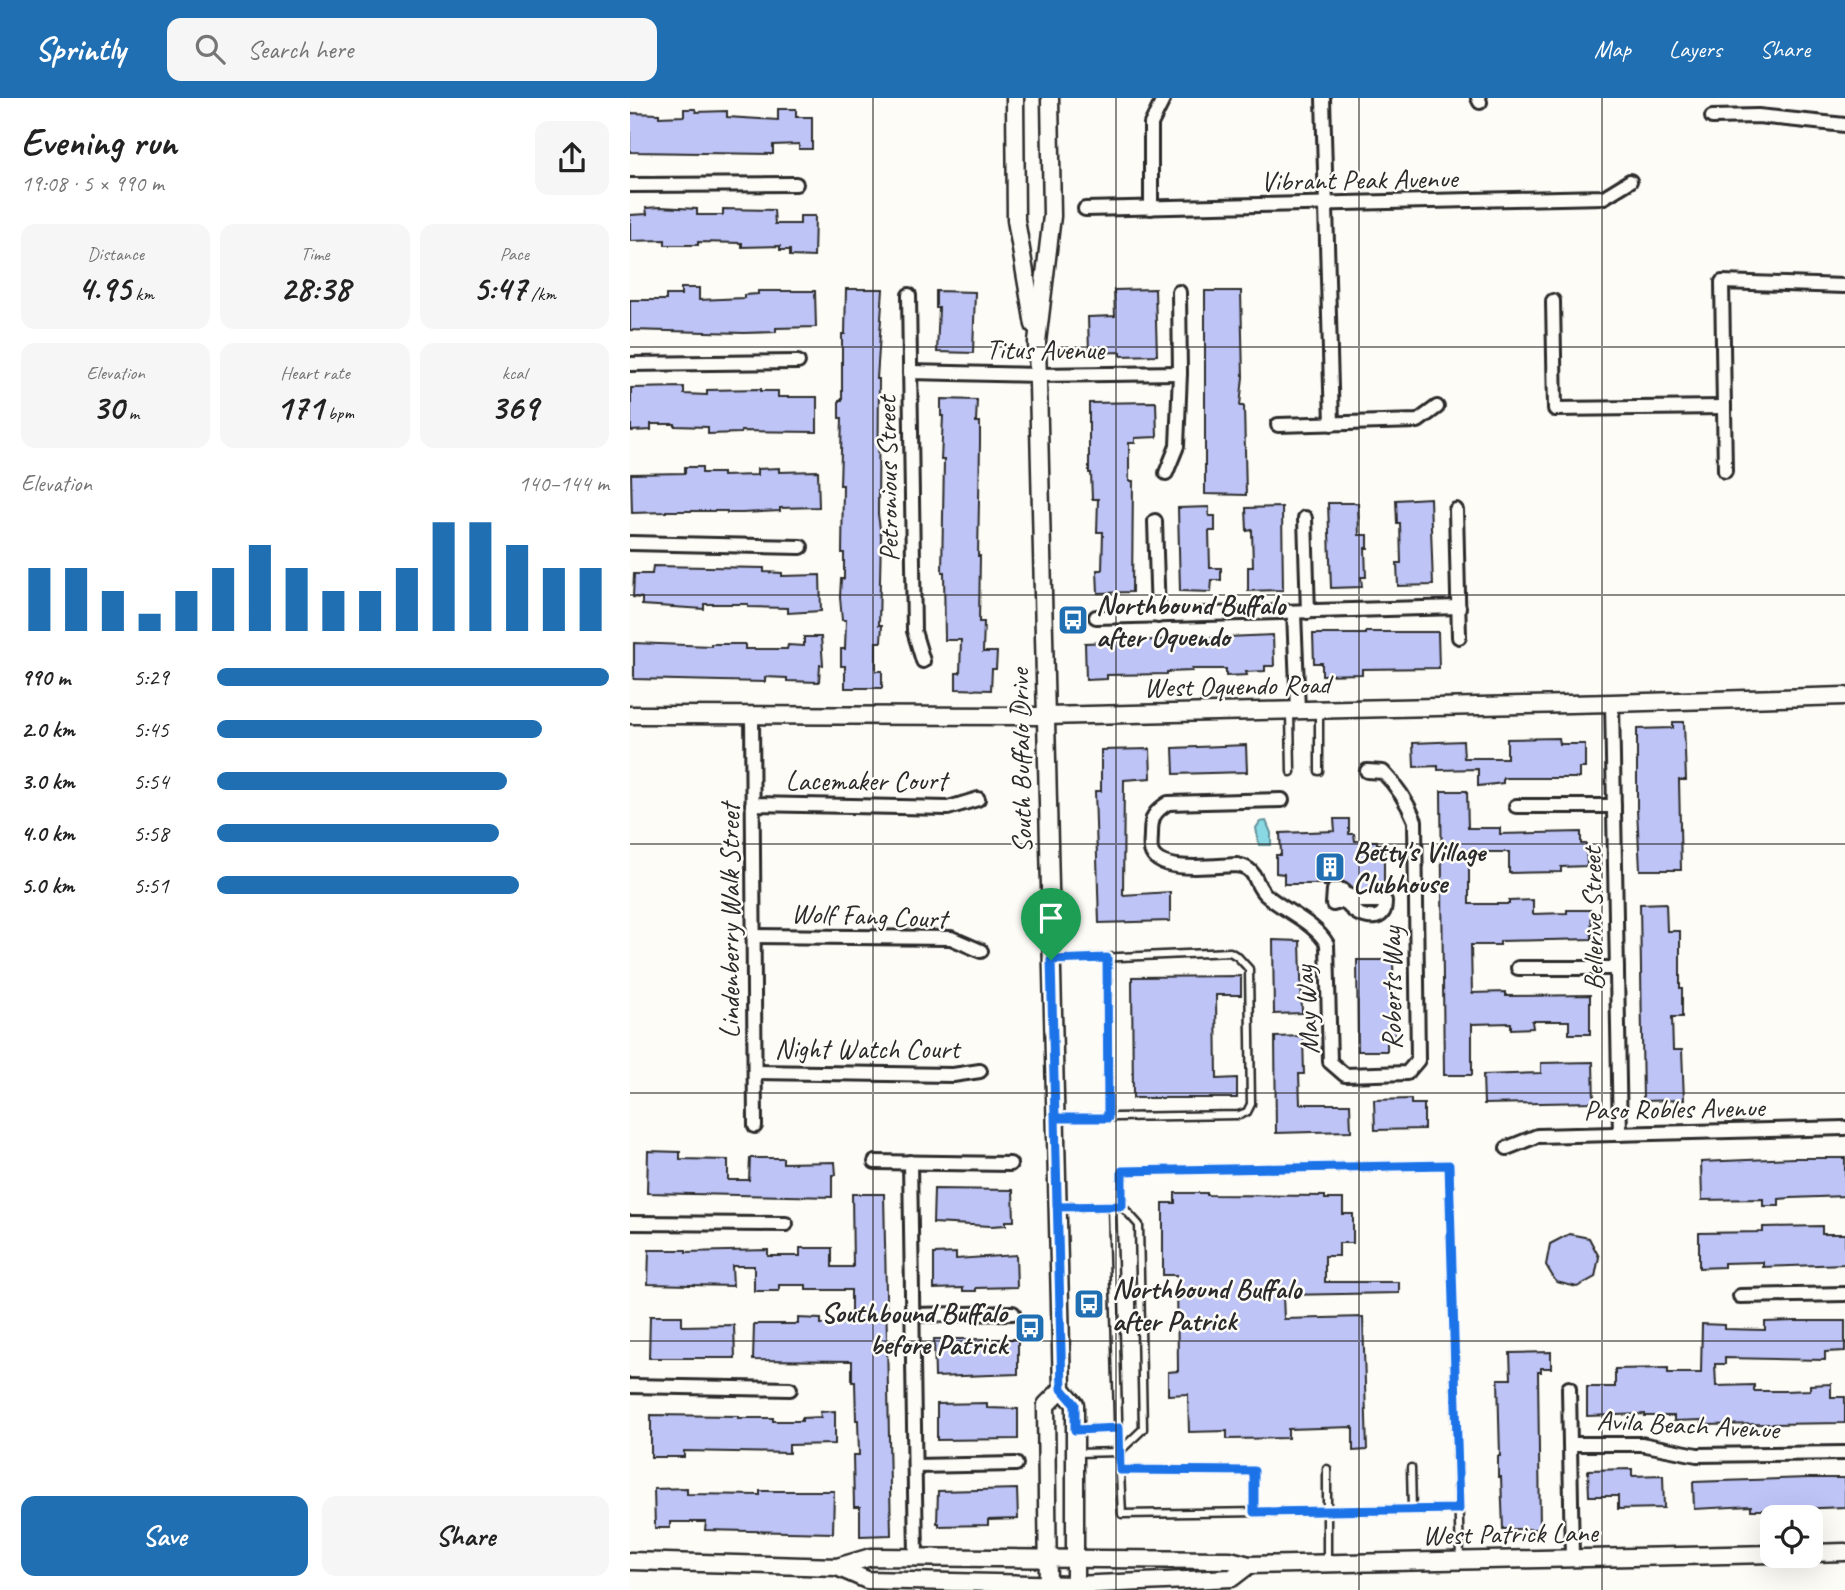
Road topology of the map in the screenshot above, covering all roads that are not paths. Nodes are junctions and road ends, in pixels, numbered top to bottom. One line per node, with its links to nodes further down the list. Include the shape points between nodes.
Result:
1 (1015, 98): 17 (street, South Buffalo Drive, via 1016,220)
2 (1050, 98): 17 (street, South Buffalo Drive, via 1052,216)
3 (1323, 98): 10 (street)
4 (1163, 100): 11 (street, via 1151,124)
5 (1712, 117): 6 (street, via 1758,116)
6 (1845, 125)
7 (1630, 181): 10 (street, Vibrant Peak Avenue, via 1604,197)
8 (796, 184): 9 (street)
9 (630, 185)
10 (1327, 204): 11 (street, Vibrant Peak Avenue); 25 (street)
11 (1151, 208): 12 (street, Vibrant Peak Avenue)
12 (1086, 209)
13 (1845, 286): 24 (street, via 1722,282)
14 (1179, 292): 21 (street)
15 (909, 295): 20 (street, Petronious Street)
16 (1553, 301): 24 (street, via 1555,409)
17 (1037, 342): 22 (street, South Buffalo Drive)
18 (798, 362): 19 (street)
19 (630, 364)
20 (909, 372): 22 (street, Titus Avenue); 40 (street, Petronious Street, via 914,631)
21 (1180, 373): 22 (street, Titus Avenue); 28 (street, via 1177,446)
22 (1038, 375): 47 (street, South Buffalo Drive)
23 (1437, 407): 25 (street, via 1418,421)
24 (1724, 407): 27 (street)
25 (1332, 424): 26 (street)
26 (1278, 425)
27 (1725, 471)
28 (1166, 473)
29 (1457, 510): 34 (street)
30 (1306, 518): 35 (street)
31 (1155, 521): 37 (street)
32 (630, 543): 33 (street)
33 (801, 547)
34 (1459, 607): 35 (street); 39 (street)
35 (1308, 612): 36 (street)
36 (1294, 613): 37 (street); 43 (street)
37 (1158, 616): 38 (street)
38 (1096, 617)
39 (1459, 637)
40 (923, 661)
41 (1845, 696): 42 (street, West Oquendo Road)
42 (1612, 703): 44 (street, West Oquendo Road); 55 (street, Bellerive Street)
43 (1294, 710): 44 (street, West Oquendo Road); 47 (street, West Oquendo Road); 50 (lane)
44 (1319, 710): 48 (lane)
45 (751, 714): 46 (street, West Oquendo Road); 47 (street, West Oquendo Road); 53 (street, Lindenberry Walk Street)
46 (630, 715)
47 (1045, 716): 59 (street, South Buffalo Drive)
48 (1319, 771)
49 (1367, 771): 62 (street, Roberts Way, via 1383,772 1390,779 1408,802 1415,821 1418,1060 1407,1073 1345,1074)
50 (1291, 772)
51 (978, 799): 53 (street, Lacemaker Court, via 948,808)
52 (1282, 800): 62 (street, May Way, via 1168,803 1155,811 1151,820 1151,850 1169,866 1246,867 1263,893 1321,934 1327,944 1330,1062)
53 (752, 804): 56 (street, Lindenberry Walk Street)
54 (1516, 806): 55 (street)
55 (1614, 806): 61 (street, Bellerive Street)
56 (753, 936): 57 (street, Wolf Fang Court, via 950,939); 64 (street, Lindenberry Walk Street)
57 (981, 951)
58 (1107, 958): 59 (lane); 66 (lane); 66 (lane, via 1230,952 1238,957 1249,969 1251,1104 1239,1115)
59 (1051, 960): 65 (street, South Buffalo Drive)
60 (1518, 968): 61 (street)
61 (1617, 968): 69 (street, Bellerive Street)
62 (1338, 1069)
63 (980, 1071): 64 (street, Night Watch Court, via 953,1075)
64 (755, 1072): 67 (street, Lindenberry Walk Street)
65 (1055, 1118): 66 (lane); 76 (street, South Buffalo Drive)
66 (1108, 1118)
67 (755, 1126)
68 (1845, 1128): 69 (street, Paso Robles Avenue)
69 (1620, 1134): 70 (street, Paso Robles Avenue, via 1537,1136)
70 (1507, 1147)
71 (875, 1162): 72 (street)
72 (910, 1162): 73 (street); 82 (street)
73 (1010, 1164)
74 (1112, 1206): 75 (lane); 76 (lane); 87 (lane)
75 (1122, 1206): 90 (lane, via 1139,1226 1143,1429); 99 (lane, via 1122,1171 1449,1165)
76 (1057, 1207): 86 (street, South Buffalo Drive)
77 (630, 1223): 78 (street)
78 (786, 1224)
79 (1845, 1294): 80 (street)
80 (1740, 1296)
81 (1013, 1313): 82 (street)
82 (912, 1315): 94 (street)
83 (630, 1386): 85 (street)
84 (1569, 1388): 89 (street)
85 (790, 1389)
86 (1062, 1389): 88 (street, South Buffalo Drive, via 1075,1404); 107 (street, via 1046,1405)
87 (1119, 1428): 88 (lane); 90 (lane)
88 (1075, 1430): 91 (street, South Buffalo Drive)
89 (1570, 1444): 92 (street, Avila Beach Avenue, via 1641,1444 1697,1455); 106 (street)
90 (1119, 1452): 91 (lane); 97 (lane)
91 (1075, 1453): 108 (street, South Buffalo Drive)
92 (1845, 1453)
93 (1016, 1464): 94 (street)
94 (915, 1466): 105 (street)
95 (1411, 1468): 98 (lane)
96 (1327, 1469): 100 (lane)
97 (1120, 1470): 101 (lane, via 1254,1471); 101 (lane, via 1122,1514)
98 (1412, 1509): 99 (lane); 100 (lane)
99 (1459, 1509): 109 (lane)
100 (1328, 1511): 101 (lane); 111 (lane)
101 (1254, 1512)
102 (1845, 1552): 103 (street)
103 (1823, 1553)
104 (1760, 1554): 106 (street, West Patrick Lane)
105 (916, 1557): 107 (street, West Patrick Lane); 113 (street, West Patrick Lane, via 871,1557)
106 (1572, 1558): 109 (street, West Patrick Lane)
107 (1048, 1559): 108 (street, West Patrick Lane); 114 (street)
108 (1075, 1559): 112 (street, West Patrick Lane, via 1230,1560); 115 (street, South Buffalo Drive)
109 (1460, 1560): 111 (street, West Patrick Lane)
110 (630, 1561): 113 (street, West Patrick Lane)
111 (1327, 1562): 112 (street, West Patrick Lane)
112 (1249, 1565): 115 (street, West Patrick Lane, via 1232,1578)
113 (837, 1567): 114 (street, West Patrick Lane, via 867,1580)
114 (1048, 1587): 115 (street, West Patrick Lane)
115 (1075, 1587)

